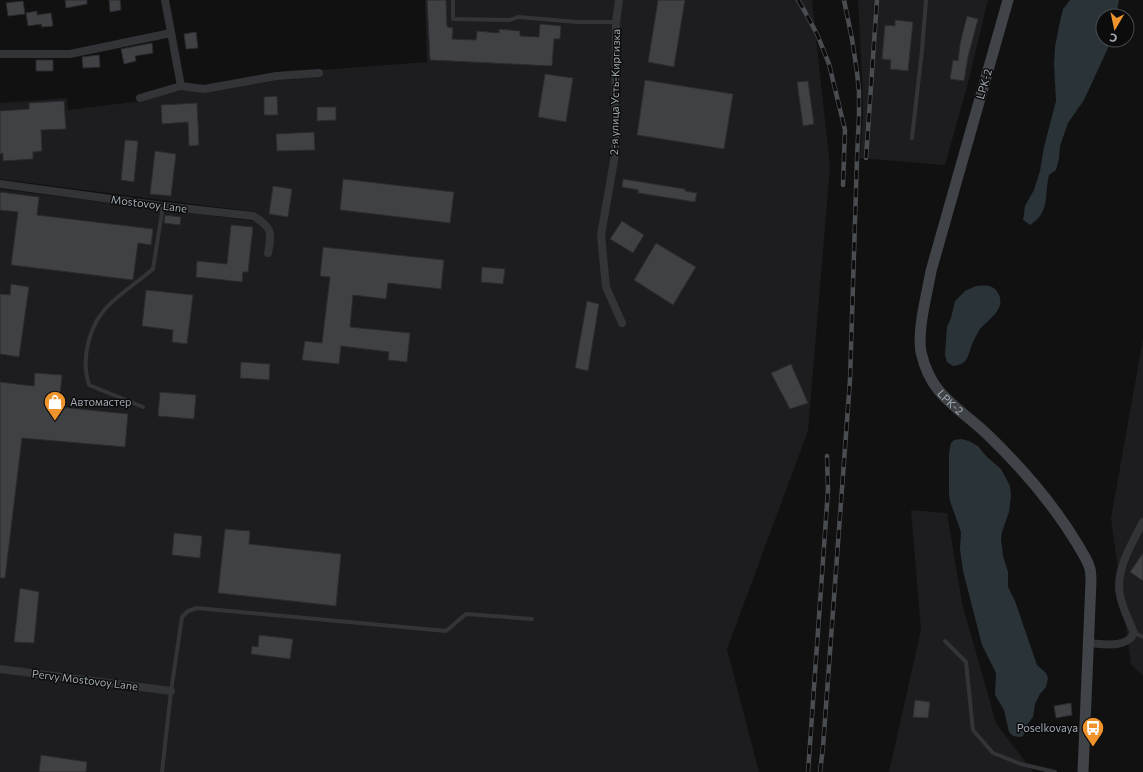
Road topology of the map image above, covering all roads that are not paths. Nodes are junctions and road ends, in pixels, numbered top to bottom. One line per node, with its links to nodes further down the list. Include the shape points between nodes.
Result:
1 (165, 0): 7 (street)
2 (453, 0): 6 (lane, via 453,19 510,20 518,17)
3 (619, 0): 6 (street, 2-я улица Усть-Киргизка)
4 (926, 0): 12 (lane)
5 (1008, 0): 23 (street, LPK-2, via 931,272 921,333 921,351 939,393 988,435 1027,476 1064,522 1082,552 1089,566 1091,581)
6 (616, 22): 16 (street, 2-я улица Усть-Киргизка, via 615,155 601,235 606,287)
7 (171, 33): 8 (street, via 70,54); 10 (street)
8 (0, 54)
9 (319, 73): 10 (street, via 276,76 204,89)
10 (181, 86): 11 (street)
11 (140, 98)
12 (912, 138)
13 (0, 184): 14 (street, Mostovoy Lane)
14 (163, 206): 15 (street, Mostovoy Lane, via 253,216 270,230); 17 (lane, via 153,269 111,302 99,317 91,333 85,362 85,374 89,385)
15 (268, 253)
16 (622, 323)
17 (143, 407)
18 (1143, 522): 20 (street, via 1124,561 1119,586 1121,601)
19 (532, 619): 25 (lane, via 466,614 446,632 197,608 188,611 182,617)
20 (1134, 632): 21 (lane); 23 (street, via 1124,643)
21 (1143, 637)
22 (945, 641): 27 (lane, via 966,662 973,730 993,753 1021,764)
23 (1088, 643): 28 (street, LPK-2)
24 (0, 669): 25 (street, Pervy Mostovoy Lane)
25 (171, 691): 26 (lane)
26 (162, 772)
27 (1055, 772)
28 (1083, 772)

